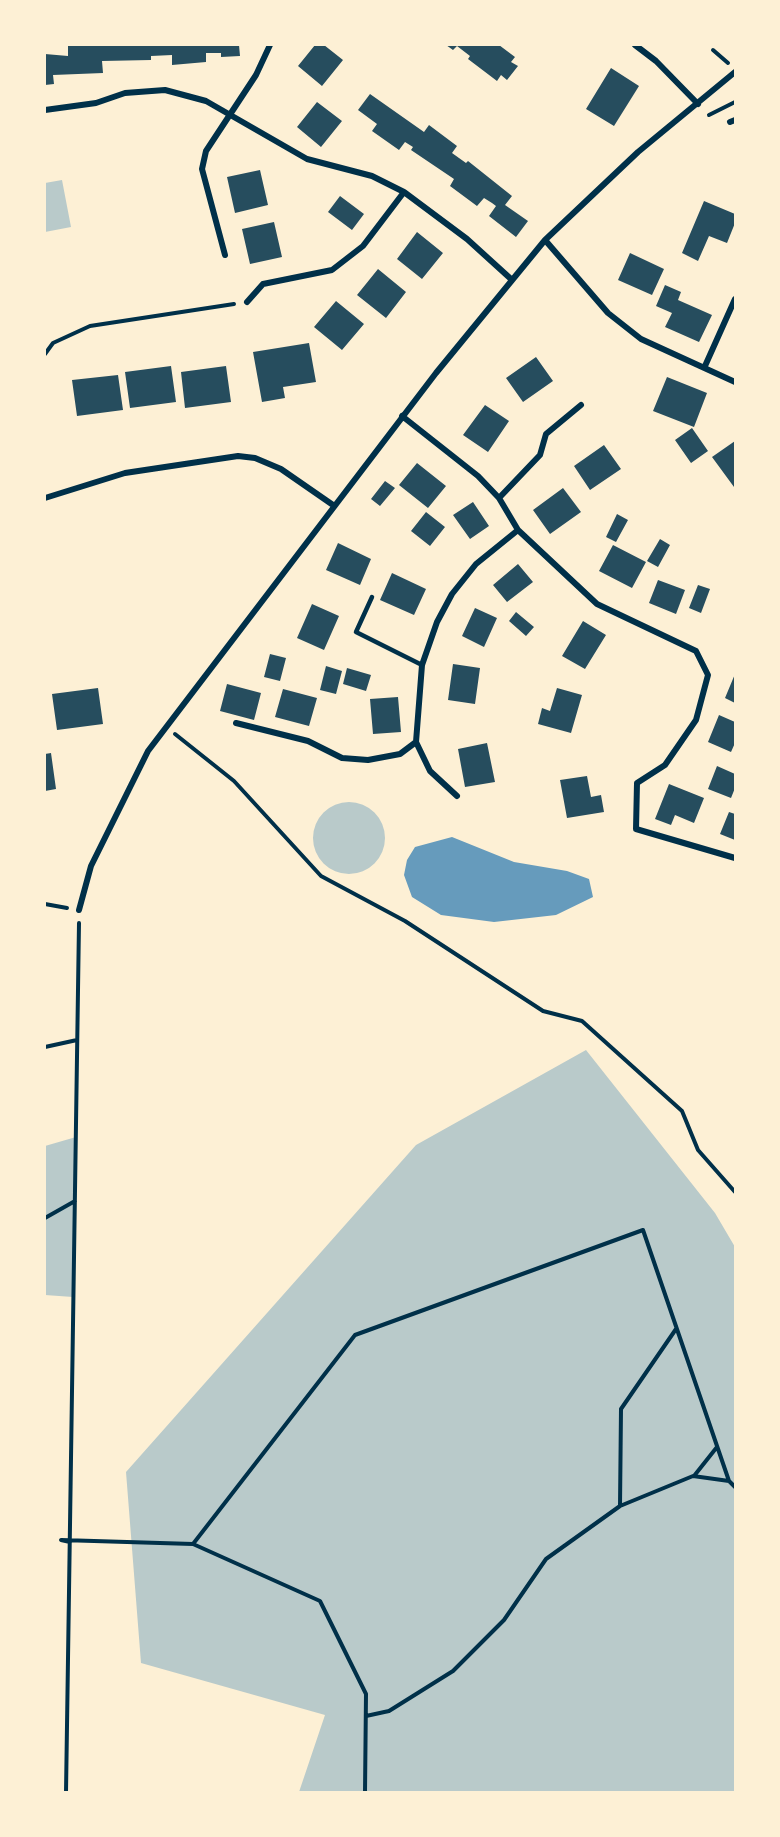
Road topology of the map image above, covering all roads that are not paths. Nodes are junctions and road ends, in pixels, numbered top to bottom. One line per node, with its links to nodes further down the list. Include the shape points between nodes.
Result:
1 (270, 45): 6 (street)
2 (636, 45): 4 (street)
3 (735, 72): 4 (street)
4 (698, 104): 8 (street, via 638,152)
5 (45, 110): 6 (street, via 96,103 125,93 165,90 206,100)
6 (231, 114): 7 (street, via 307,159 372,176); 9 (street, via 206,151 202,170)
7 (404, 192): 10 (street, via 467,239); 12 (street, via 363,246 332,270 262,284)
8 (545, 240): 10 (street); 13 (street, via 608,313 641,339)
9 (225, 255)
10 (511, 279): 16 (street)
11 (735, 299): 13 (street)
12 (247, 302)
13 (705, 366): 14 (street)
14 (735, 382)
15 (581, 405): 18 (street, via 546,434 540,455)
16 (402, 416): 18 (street, via 477,476); 19 (street)
17 (45, 498): 19 (street, via 125,473 238,456 255,458 281,469)
18 (498, 498): 20 (street)
19 (333, 505): 27 (street, via 148,751 91,866)
20 (518, 530): 22 (street, via 476,564 452,594); 26 (street, via 597,604 696,651 708,675 696,720 664,765 637,783 636,829)
21 (372, 597): 22 (lane, via 356,632)
22 (422, 665): 24 (street)
23 (236, 723): 24 (street, via 308,741 342,758 368,760 400,754)
24 (416, 742): 25 (street, via 430,771)
25 (457, 796)
26 (735, 858)
27 (80, 910)

